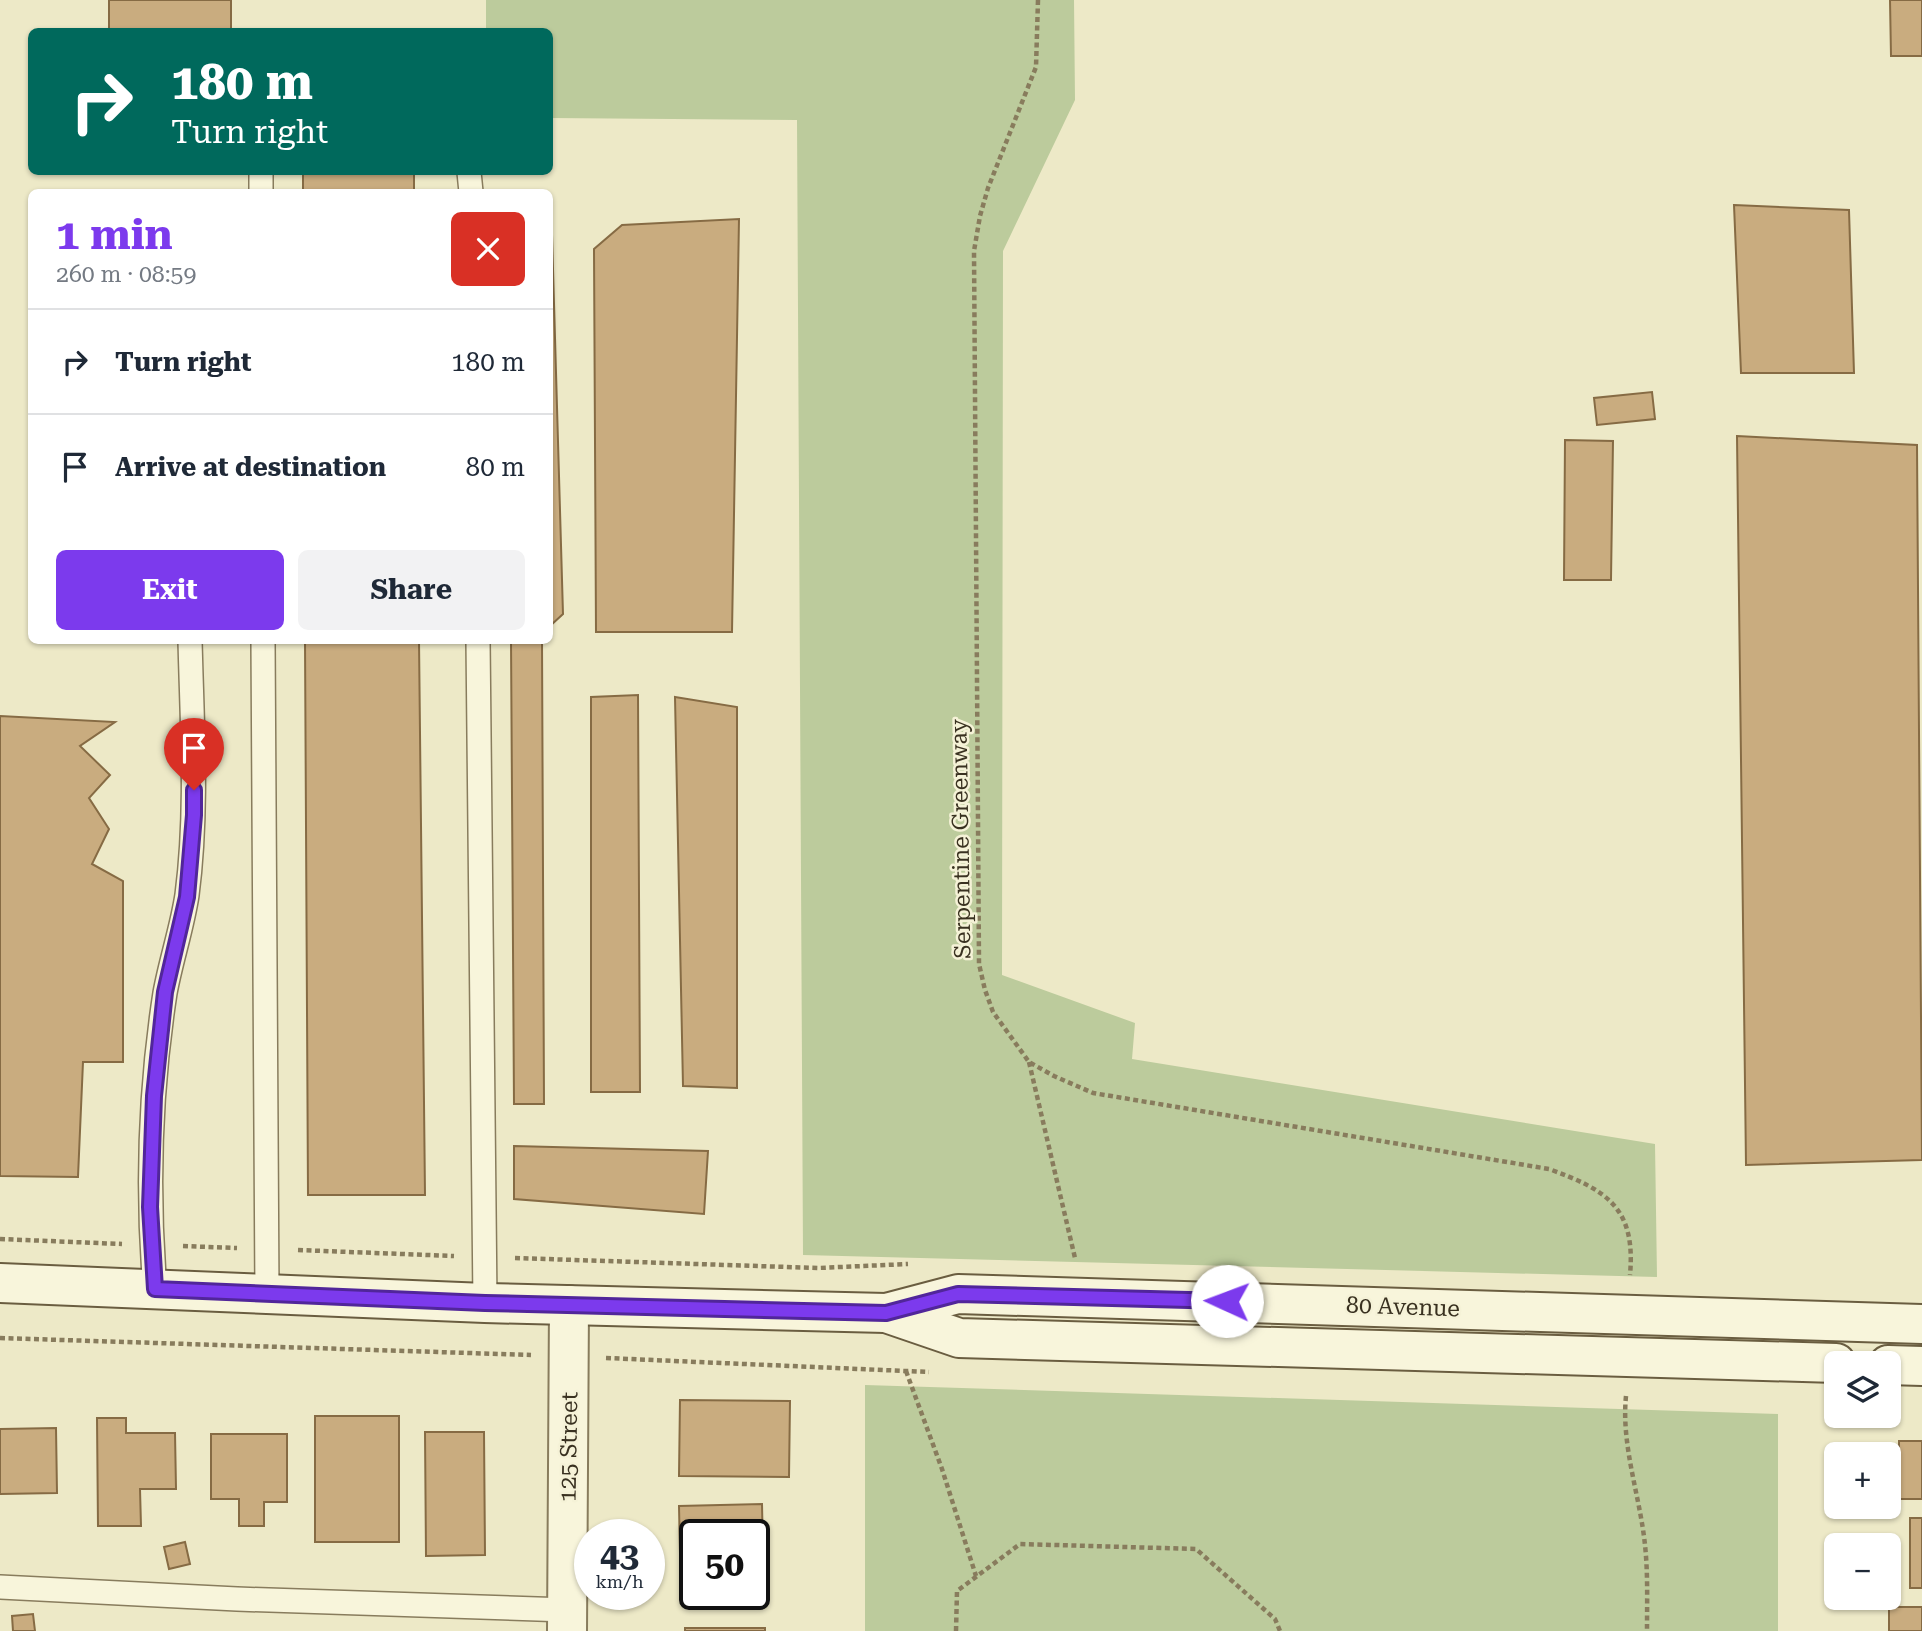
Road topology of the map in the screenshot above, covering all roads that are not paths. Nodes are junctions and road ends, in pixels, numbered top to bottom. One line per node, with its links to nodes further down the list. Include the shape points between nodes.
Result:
1 (190, 644): 5 (lane, via 194,815 187,897 165,992 154,1096 151,1245)
2 (263, 644): 6 (lane)
3 (478, 644): 7 (lane)
4 (0, 1283): 5 (main road, 80 Avenue)
5 (155, 1289): 6 (main road, 80 Avenue)
6 (267, 1294): 7 (main road, 80 Avenue)
7 (485, 1303): 8 (main road, 80 Avenue)
8 (569, 1305): 9 (main road, 80 Avenue); 15 (main road, 125 Street)
9 (886, 1313): 10 (main road, 80 Avenue, via 958,1294); 11 (main road, 80 Avenue, via 959,1338)
10 (1922, 1324)
11 (1824, 1363)
12 (1901, 1365): 13 (main road)
13 (1922, 1366)
14 (0, 1587): 15 (lane)
15 (567, 1620)

